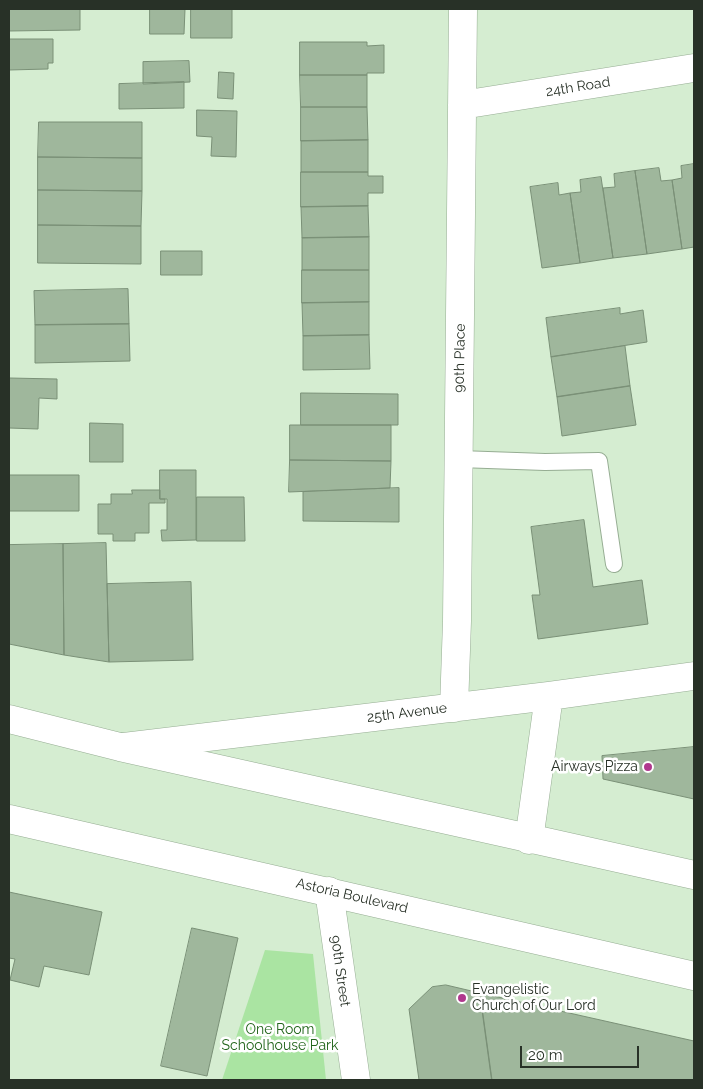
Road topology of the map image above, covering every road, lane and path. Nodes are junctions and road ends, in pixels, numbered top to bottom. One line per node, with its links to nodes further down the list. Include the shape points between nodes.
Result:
1 (463, 9): 3 (street, 90th Place)
2 (694, 68): 3 (street, 24th Road)
3 (462, 105): 4 (street, 90th Place)
4 (459, 459): 5 (lane, via 600,461); 8 (street, 90th Place)
5 (614, 564)
6 (694, 676): 7 (street, 25th Avenue)
7 (549, 696): 8 (street, 25th Avenue); 12 (street)
8 (454, 708): 10 (street, 25th Avenue)
9 (9, 719): 10 (street)
10 (120, 747): 12 (street)
11 (9, 819): 14 (street, Astoria Boulevard)
12 (529, 840): 13 (street)
13 (694, 875)
14 (329, 891): 15 (street, Astoria Boulevard); 16 (street, 90th Street)
15 (694, 976)
16 (356, 1080)

